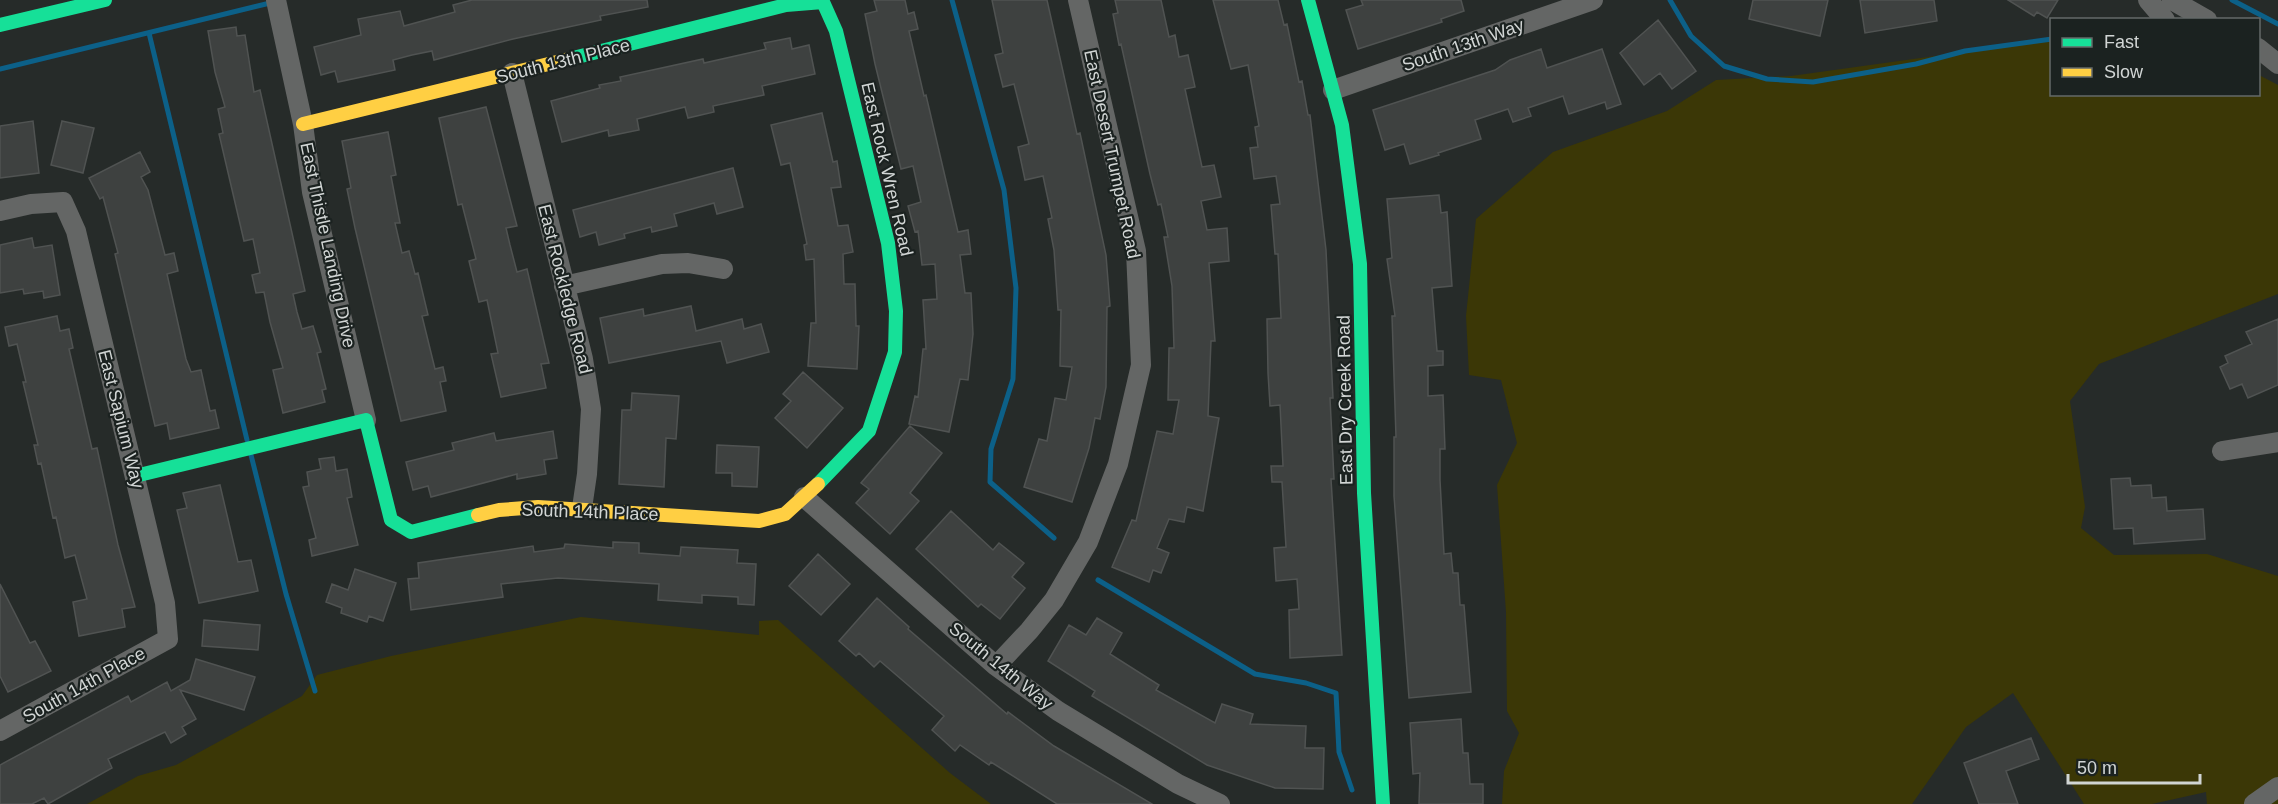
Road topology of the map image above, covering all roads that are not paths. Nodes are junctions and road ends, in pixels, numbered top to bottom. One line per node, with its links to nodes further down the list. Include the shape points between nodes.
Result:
1 (105, 0): 11 (street)
2 (1078, 0): 29 (street, East Desert Trumpet Road, via 1136,251 1141,365 1119,464 1089,542 1054,600)
3 (1308, 0): 17 (street, East Dry Creek Road)
4 (1593, 0): 17 (street, South 13th Way)
5 (2148, 0): 9 (street)
6 (2172, 0): 10 (street)
7 (823, 2): 16 (street, South 13th Place, via 786,5); 26 (street, East Rock Wren Road, via 836,31 888,243 896,311 895,352 882,400 868,431)
8 (278, 9): 18 (street, East Thistle Landing Drive)
9 (2163, 18)
10 (2204, 18)
11 (0, 25)
12 (2260, 49): 13 (street)
13 (2278, 64)
14 (2260, 69): 15 (street)
15 (2278, 70)
16 (512, 73): 18 (street, South 13th Place); 21 (street, East Rockledge Road)
17 (1333, 90): 33 (street, East Dry Creek Road, via 1344,137 1359,264 1364,493)
18 (303, 124): 22 (street, East Thistle Landing Drive, via 312,192)
19 (0, 211): 25 (street, East Sapium Way, via 63,202 76,231)
20 (723, 269): 21 (street, via 688,263 662,264)
21 (564, 286): 27 (street, East Rockledge Road, via 584,359 591,409)
22 (366, 420): 25 (street); 27 (street, South 14th Place, via 391,520 411,532 499,510)
23 (2278, 442): 24 (street)
24 (2222, 451)
25 (135, 476): 28 (street, East Sapium Way, via 165,603)
26 (804, 497): 27 (street, South 14th Place, via 785,514 759,521); 29 (street, South 14th Way)
27 (582, 508)
28 (168, 639): 30 (street, South 14th Place)
29 (996, 666): 32 (street, South 14th Way, via 1058,711 1178,784)
30 (0, 731)
31 (2278, 787): 34 (street)
32 (1220, 804)
33 (1383, 804)
34 (2254, 804)

